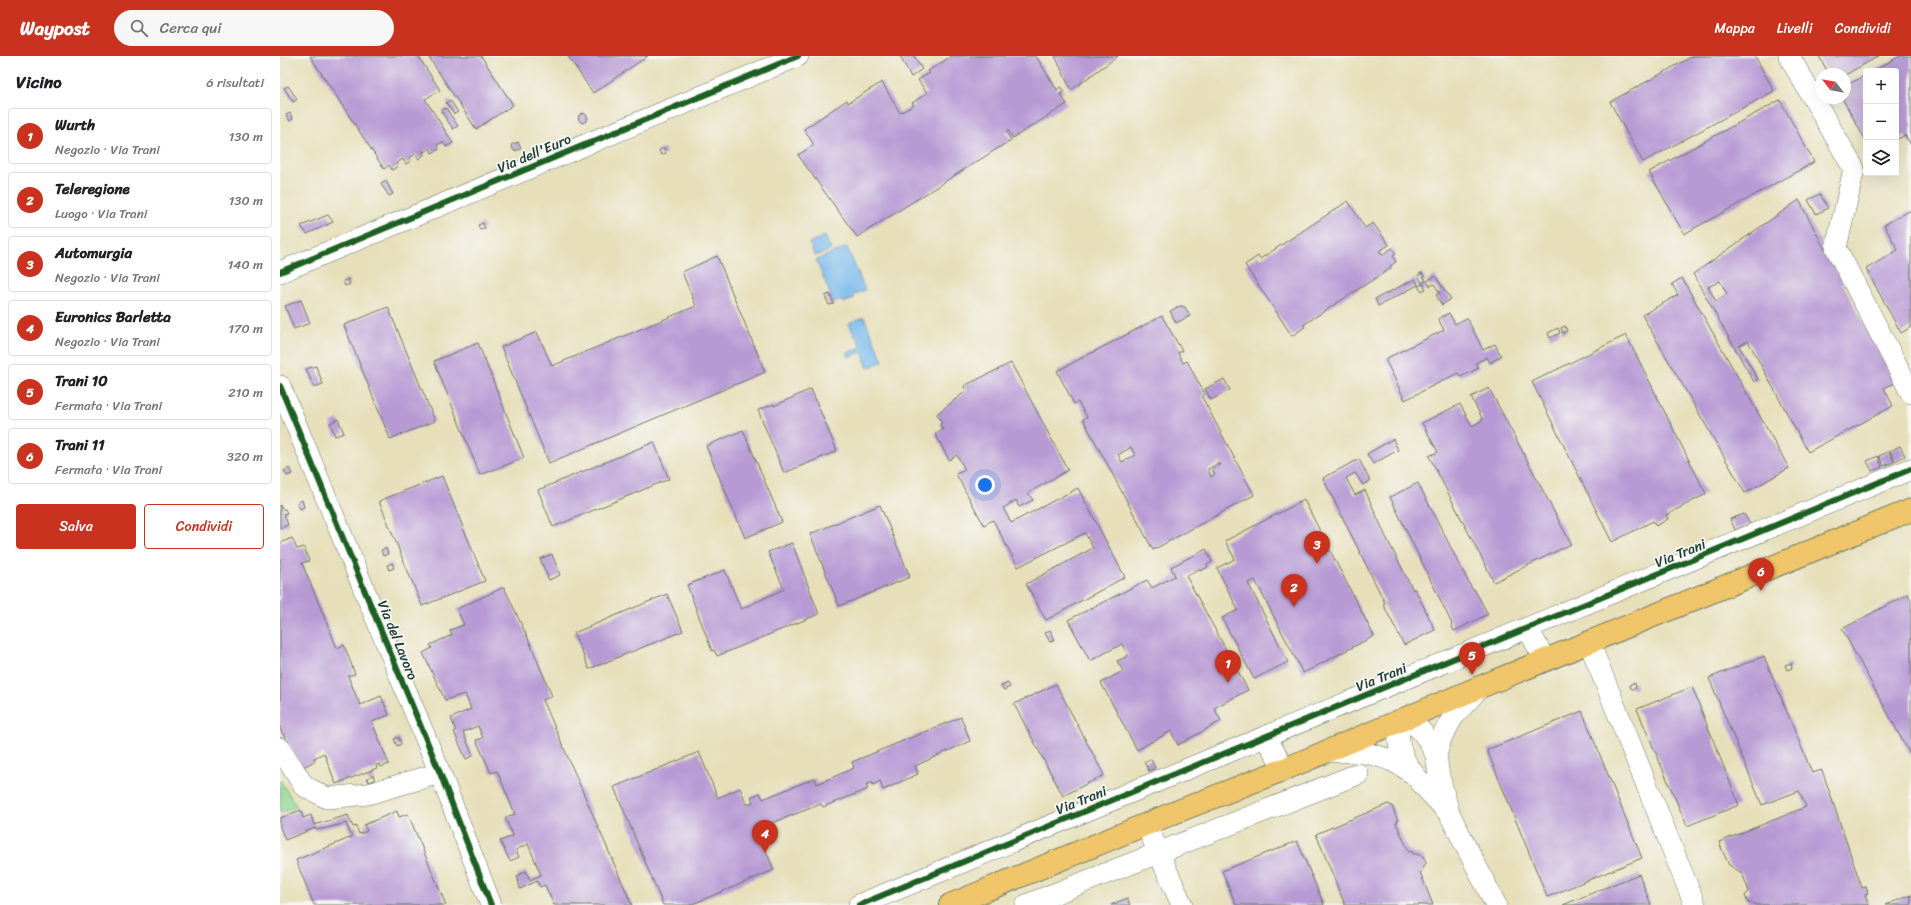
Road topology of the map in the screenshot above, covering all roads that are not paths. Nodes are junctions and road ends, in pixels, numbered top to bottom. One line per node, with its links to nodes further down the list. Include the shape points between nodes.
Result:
1 (798, 56): 3 (street, Via dell'Euro)
2 (1789, 56): 5 (street, via 1854,169 1836,248)
3 (280, 272)
4 (280, 386): 18 (street, Via del Lavoro)
5 (1911, 393)
6 (1911, 469): 8 (street, Via Trani)
7 (1911, 510): 9 (main road)
8 (1528, 629): 10 (street); 13 (street, Via Trani)
9 (1589, 642): 10 (main road); 31 (street)
10 (1545, 660): 11 (main road)
11 (1480, 687): 12 (main road); 16 (street, via 1453,717 1441,738)
12 (1402, 719): 15 (main road); 16 (street, via 1414,724 1422,732); 20 (street, via 1398,734 1400,750)
13 (1265, 737): 17 (street); 24 (street, Via Trani)
14 (280, 748): 18 (street, via 304,786 327,798 368,794)
15 (1326, 752): 17 (main road); 20 (street, via 1362,752 1383,757 1402,766)
16 (1436, 754): 21 (street)
17 (1285, 769): 22 (main road)
18 (440, 773): 25 (street, Via del Lavoro)
19 (1358, 774): 23 (street)
20 (1418, 778): 21 (street)
21 (1449, 813): 30 (street)
22 (1146, 824): 23 (street); 27 (main road)
23 (1159, 853): 28 (street); 29 (street)
24 (882, 901): 26 (street, Via Trani)
25 (491, 905)
26 (859, 905)
27 (950, 905)
28 (1026, 905)
29 (1182, 905)
30 (1496, 905)
31 (1695, 905)

